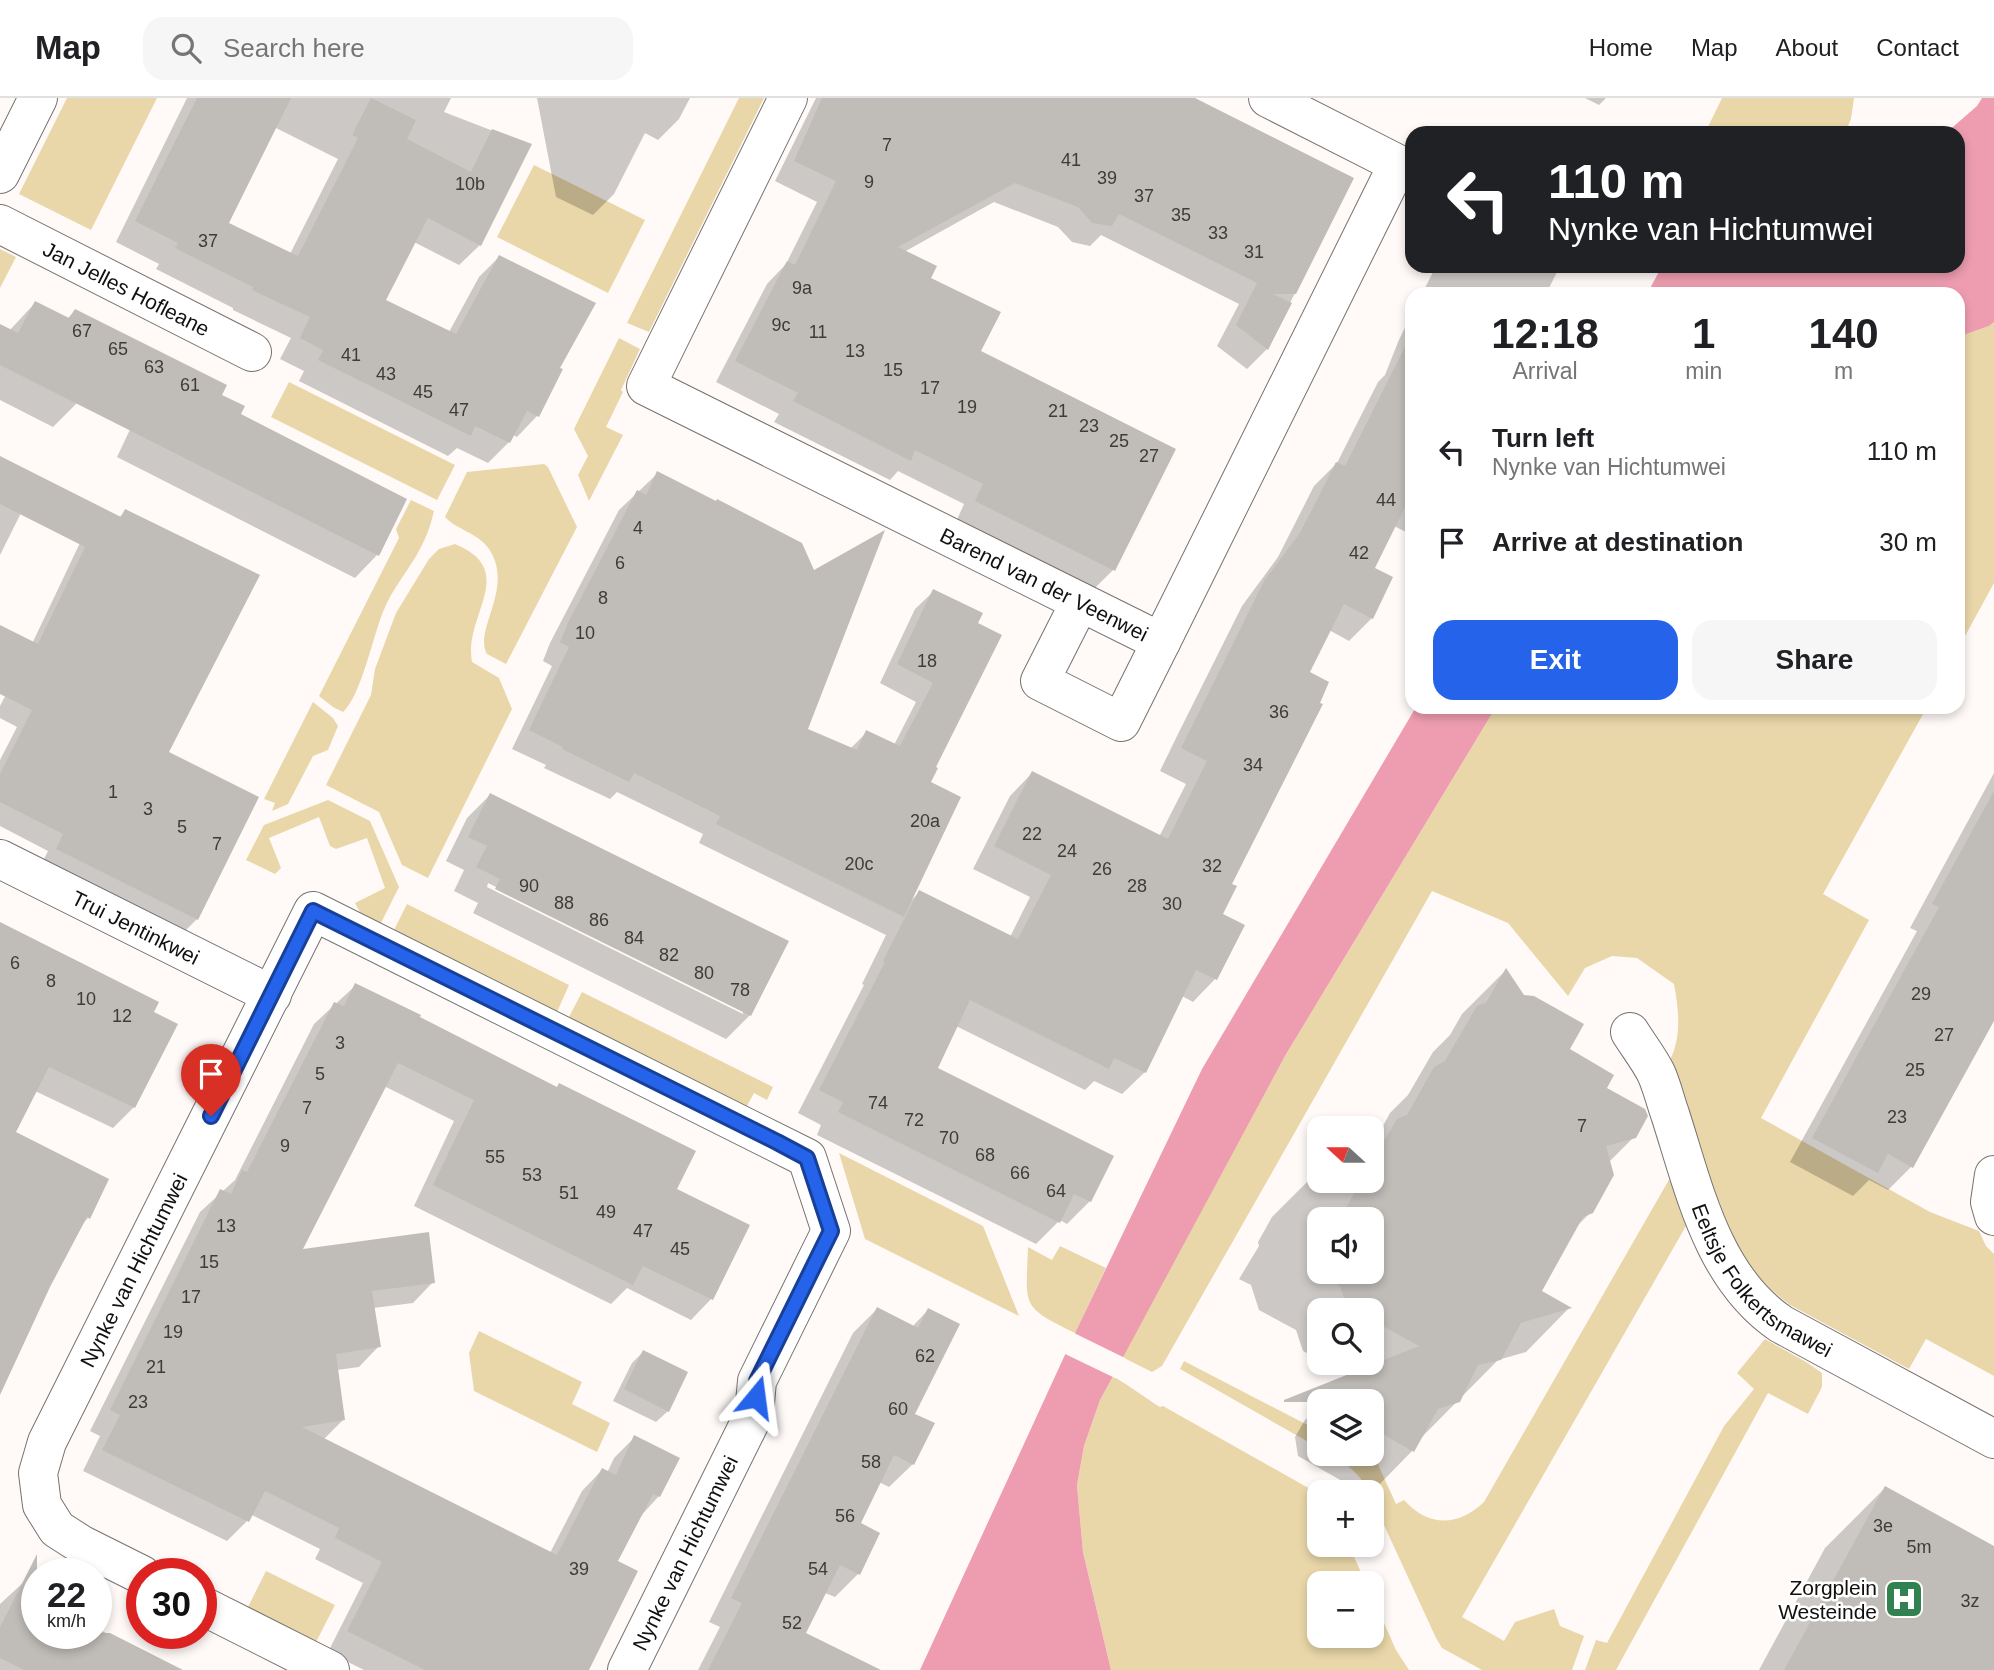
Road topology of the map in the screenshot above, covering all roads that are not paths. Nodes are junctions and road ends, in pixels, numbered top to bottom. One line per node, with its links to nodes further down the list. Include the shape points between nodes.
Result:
1 (38, 98): 4 (street)
2 (788, 98): 7 (street, Barend van der Veenwei, via 646,386)
3 (1268, 98): 8 (street, Barend van der Veenwei, via 1398,164)
4 (0, 174)
5 (0, 224): 6 (street, Jan Jelles Hofleane)
6 (252, 352)
7 (1080, 601): 8 (street, Barend van der Veenwei); 8 (street, via 1040,681 1121,722)
8 (1161, 642)
9 (0, 859): 10 (street, Trui Jentinkwei)
10 (272, 995): 15 (street, Nynke van Hichtumwei, via 47,1442 38,1473 42,1505 57,1529); 18 (street, Nynke van Hichtumwei, via 313,911 807,1158 831,1231 757,1381 754,1414)
11 (1630, 1032): 14 (street, Eeltsje Folkertsmawei, via 1656,1072 1706,1222 1738,1284 1780,1324)
12 (1994, 1175): 13 (street, via 1990,1202)
13 (1994, 1216)
14 (1994, 1439)
15 (126, 1567)
16 (217, 1613): 17 (street)
17 (330, 1670)
18 (627, 1670)

